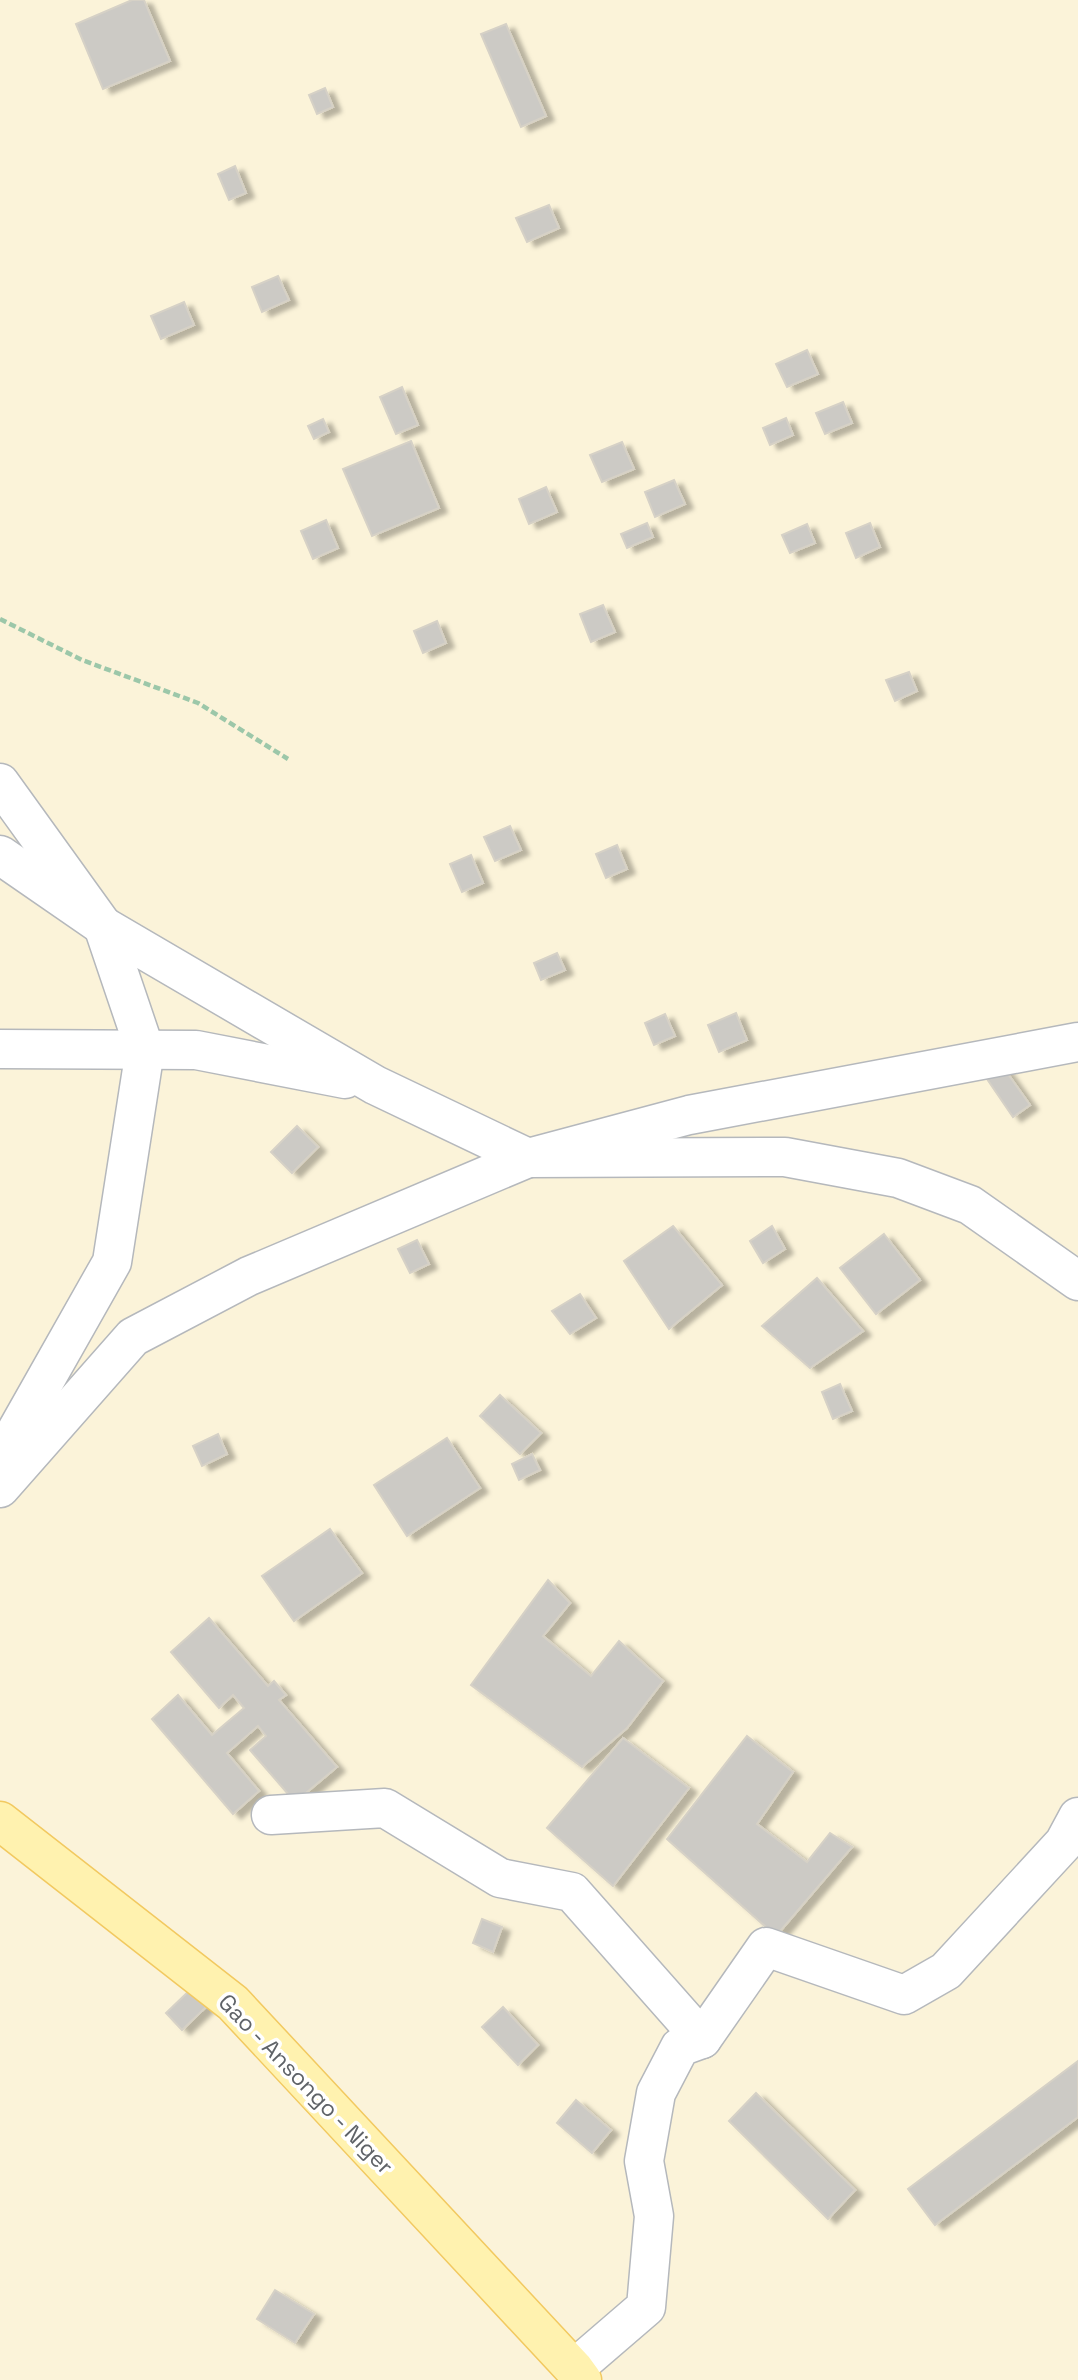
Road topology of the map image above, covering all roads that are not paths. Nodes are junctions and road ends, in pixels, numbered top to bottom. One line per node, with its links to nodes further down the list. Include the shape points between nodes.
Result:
1 (0, 783): 3 (street)
2 (0, 855): 3 (street)
3 (103, 926): 6 (street); 7 (street)
4 (1078, 1042): 8 (street, via 689,1115)
5 (0, 1049): 6 (street)
6 (145, 1050): 7 (street, via 195,1050); 10 (street, via 112,1262)
7 (375, 1085): 8 (street)
8 (528, 1158): 9 (street, via 785,1157 898,1178 970,1205); 11 (street, via 249,1276 133,1337)
9 (1078, 1281)
10 (0, 1460)
11 (0, 1488)
12 (271, 1815): 15 (street, via 385,1808 500,1878 572,1892)
13 (0, 1821): 16 (main road, Gao - Ansongo - Niger, via 233,2003)
14 (1071, 1830): 15 (street, via 946,1971 904,1994 766,1947)
15 (702, 2039): 16 (street, via 680,2047 656,2093 644,2161 654,2216 646,2307)
16 (578, 2375)

